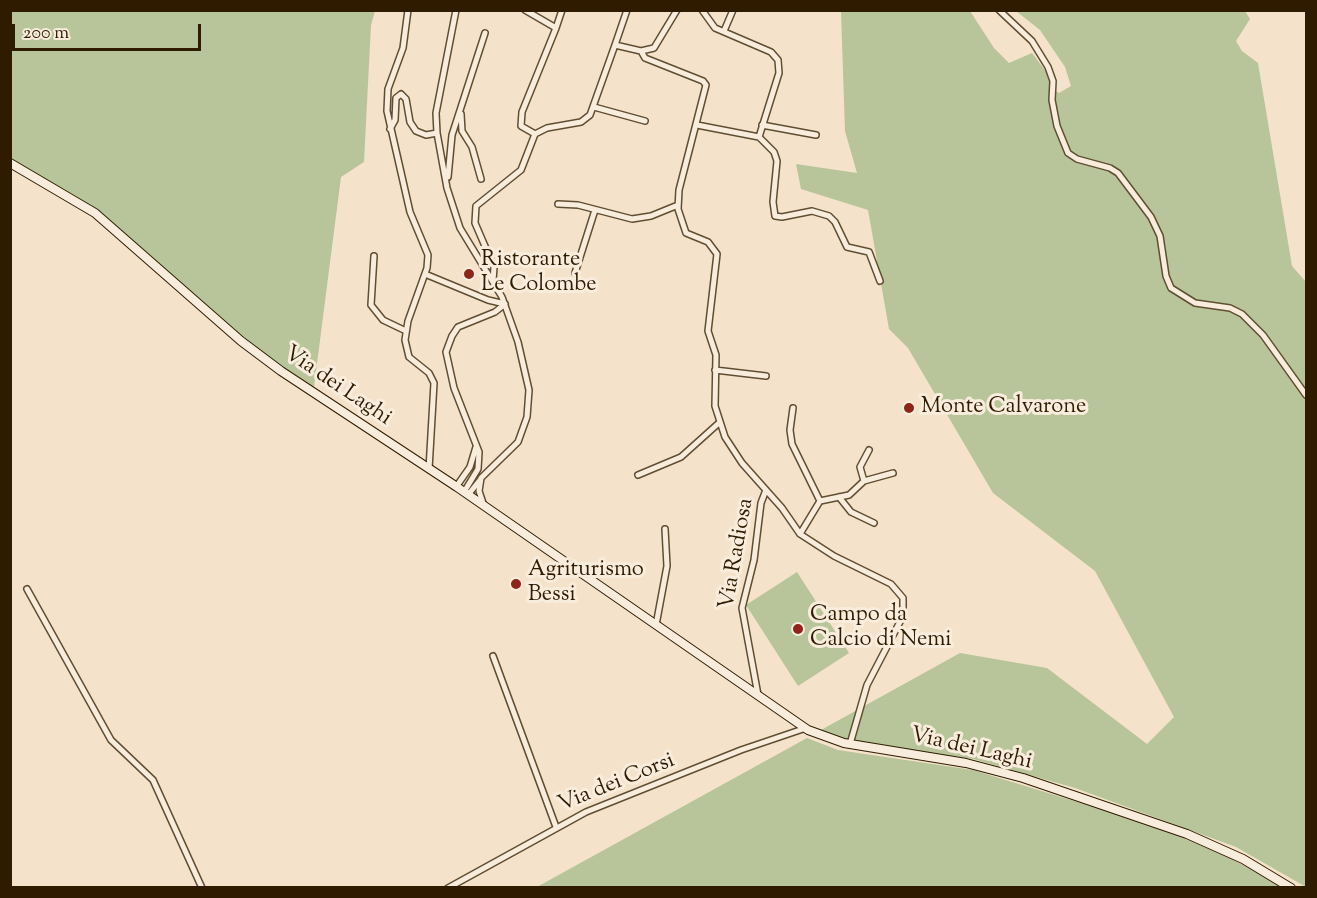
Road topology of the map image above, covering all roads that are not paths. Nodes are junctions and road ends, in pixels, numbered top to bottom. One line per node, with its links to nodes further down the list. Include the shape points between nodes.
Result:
1 (408, 10): 20 (street, via 403,48 388,94)
2 (456, 10): 21 (street, via 437,104)
3 (525, 10): 10 (street)
4 (562, 10): 10 (street)
5 (627, 10): 13 (street)
6 (677, 10): 14 (street, via 658,45)
7 (702, 10): 11 (street, via 713,26)
8 (734, 10): 11 (street)
9 (999, 10): 42 (street, via 1032,41 1048,67 1057,126 1068,153 1118,173 1150,217 1162,242 1171,288 1193,303 1230,308 1242,314 1263,335)
10 (556, 28): 22 (street, via 522,107 520,126)
11 (724, 31): 19 (street, via 771,52 778,60 778,73)
12 (485, 33): 15 (street)
13 (615, 45): 14 (street); 16 (street)
14 (641, 51): 18 (street, via 647,59 705,82 706,93)
15 (461, 106): 24 (street); 26 (street)
16 (594, 107): 17 (street); 22 (street, via 581,122)
17 (645, 120)
18 (696, 125): 25 (street); 31 (street)
19 (762, 125): 23 (street); 25 (street)
20 (390, 129): 21 (street, via 396,120 396,98 401,94 406,99 413,129 423,135); 35 (street, via 410,212 427,252)
21 (437, 133): 29 (street)
22 (536, 134): 36 (street, via 521,171 474,209 476,226 494,267)
23 (816, 135)
24 (465, 137): 26 (street); 28 (street)
25 (759, 137): 37 (street, via 777,160 775,216 812,211 829,216 836,222 847,247 871,254)
26 (451, 140): 29 (street)
27 (10, 163): 47 (main road, Via dei Laghi, via 95,213 259,355)
28 (481, 179)
29 (447, 188): 36 (street, via 460,228)
30 (558, 204): 32 (street)
31 (678, 205): 32 (street, via 638,219); 40 (street, via 686,233 710,244 717,254 708,331 716,356)
32 (595, 210): 34 (street)
33 (374, 256): 39 (street, via 371,305 383,320)
34 (575, 273)
35 (425, 274): 38 (street); 39 (street)
36 (493, 281): 38 (street)
37 (880, 281)
38 (504, 304): 45 (street, via 495,312 458,327 446,352 454,388); 50 (street, via 526,372 528,408 516,445)
39 (406, 331): 47 (street, via 408,354 434,383)
40 (715, 370): 41 (street); 44 (street, via 714,401)
41 (766, 376)
42 (1306, 395)
43 (793, 408): 56 (street, via 792,444)
44 (720, 422): 49 (street, via 681,457); 53 (street, via 735,454)
45 (477, 445): 52 (street, via 470,467); 54 (street, via 479,465)
46 (869, 450): 51 (street, via 860,467)
47 (429, 469): 52 (main road, Via dei Laghi)
48 (893, 473): 51 (street)
49 (638, 475)
50 (482, 478): 54 (street); 57 (street, via 479,491)
51 (864, 481): 55 (street, via 854,492)
52 (456, 487): 54 (main road, Via dei Laghi)
53 (766, 490): 60 (street); 64 (street, Via Radiosa, via 742,608)
54 (466, 493): 57 (main road, Via dei Laghi)
55 (839, 497): 56 (street); 58 (street, via 851,512)
56 (820, 501): 60 (street)
57 (485, 507): 62 (main road, Via dei Laghi)
58 (874, 523)
59 (665, 529): 62 (street, via 667,566)
60 (800, 534): 66 (street, via 894,586 903,601 903,616 867,685)
61 (27, 590): 68 (street, via 111,740 152,778)
62 (656, 626): 64 (main road, Via dei Laghi)
63 (493, 656): 67 (street)
64 (758, 695): 65 (main road, Via dei Laghi)
65 (806, 728): 66 (main road, Via dei Laghi); 67 (street, Via dei Corsi, via 596,807)
66 (850, 744): 70 (main road, Via dei Laghi, via 1014,775 1187,834 1243,859)
67 (556, 826): 69 (street, Via dei Corsi)
68 (202, 888)
69 (448, 888)
70 (1291, 888)

